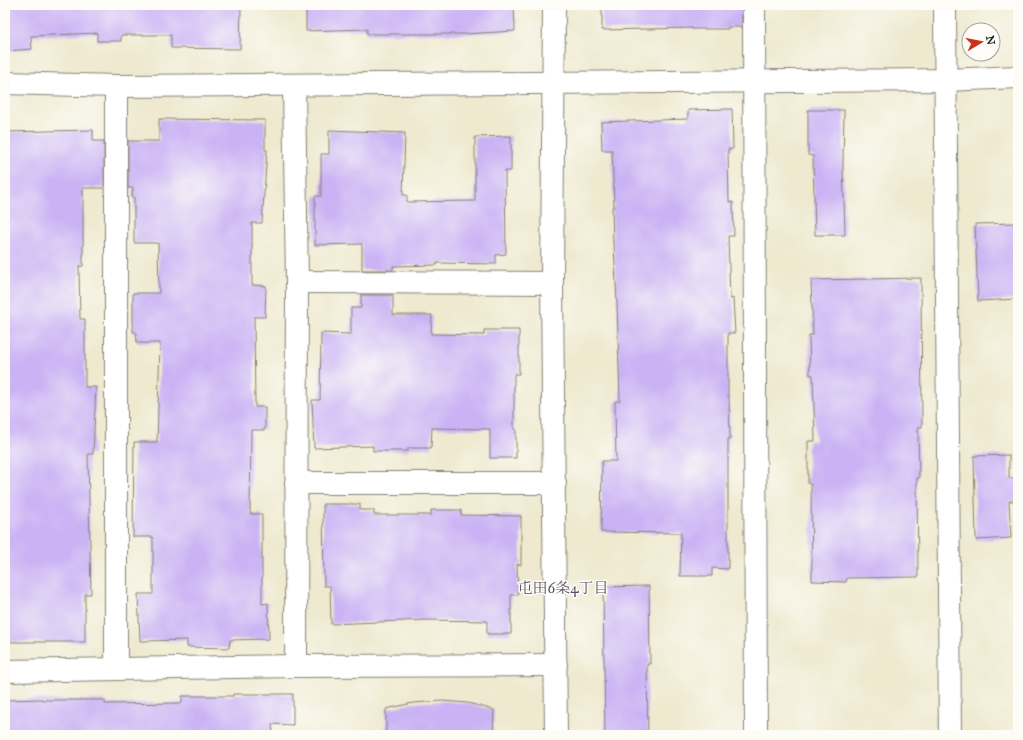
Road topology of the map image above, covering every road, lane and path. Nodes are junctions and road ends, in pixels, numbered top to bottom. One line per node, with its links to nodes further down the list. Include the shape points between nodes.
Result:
1 (554, 5): 8 (street)
2 (754, 5): 6 (street)
3 (945, 5): 5 (street)
4 (1018, 77): 5 (street)
5 (945, 80): 6 (street); 21 (street)
6 (755, 82): 8 (street); 20 (street)
7 (5, 83): 10 (street)
8 (554, 83): 9 (street); 12 (street)
9 (294, 85): 10 (street); 11 (street)
10 (116, 86): 17 (street)
11 (297, 282): 12 (street); 13 (street)
12 (552, 283): 14 (street)
13 (296, 483): 14 (street); 16 (street)
14 (555, 483): 15 (street)
15 (556, 665): 16 (street); 19 (street)
16 (296, 666): 17 (street)
17 (116, 669): 18 (street)
18 (5, 671)
19 (556, 735)
20 (756, 735)
21 (950, 735)

